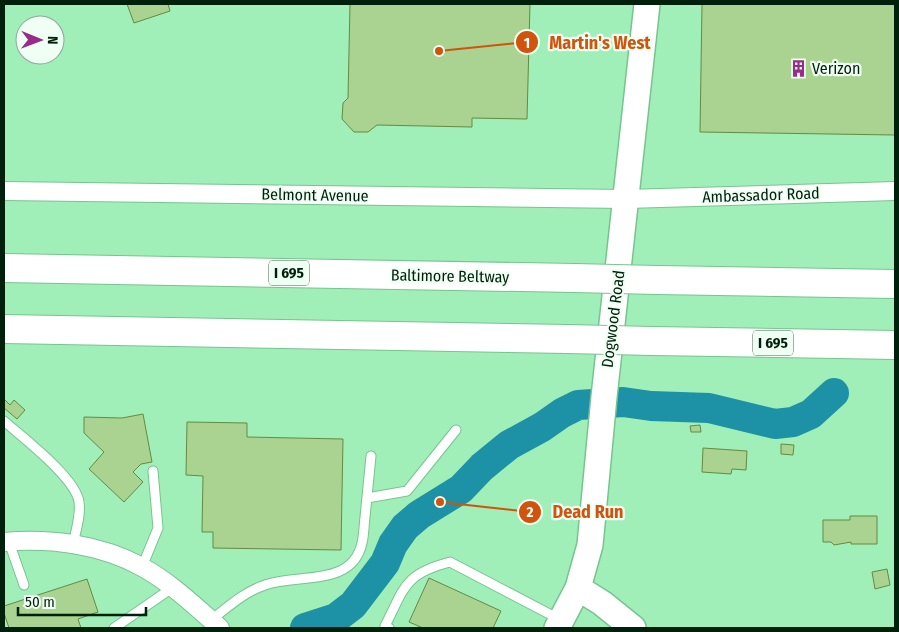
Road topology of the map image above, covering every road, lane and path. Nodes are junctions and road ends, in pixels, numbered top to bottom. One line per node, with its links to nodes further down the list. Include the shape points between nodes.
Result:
1 (647, 4): 4 (main road, Dogwood Road)
2 (4, 191): 4 (street, Belmont Avenue)
3 (895, 191): 4 (street, Ambassador Road)
4 (626, 199): 19 (main road, Dogwood Road, via 590,545)
5 (4, 268): 6 (highway, Baltimore Beltway / I 695, bridge)
6 (895, 284)
7 (4, 329): 8 (highway, I 695, bridge)
8 (895, 345)
9 (4, 421): 15 (lane, via 76,490 80,511)
10 (456, 430): 13 (lane, via 407,491)
11 (371, 456): 13 (lane)
12 (153, 472): 16 (lane, via 158,528)
13 (367, 498): 20 (lane, via 362,544 354,561 341,572 266,584 251,590)
14 (6, 542): 15 (street); 17 (lane)
15 (73, 544): 16 (street, via 106,552)
16 (142, 567): 18 (street)
17 (24, 586)
18 (172, 588): 20 (street); 22 (lane)
19 (578, 588): 21 (main road, Dogwood Road); 24 (main road)
20 (215, 624)
21 (559, 624): 23 (lane, via 450,562 432,567 407,582 385,626)
22 (114, 628)
23 (389, 628)
24 (633, 628)

